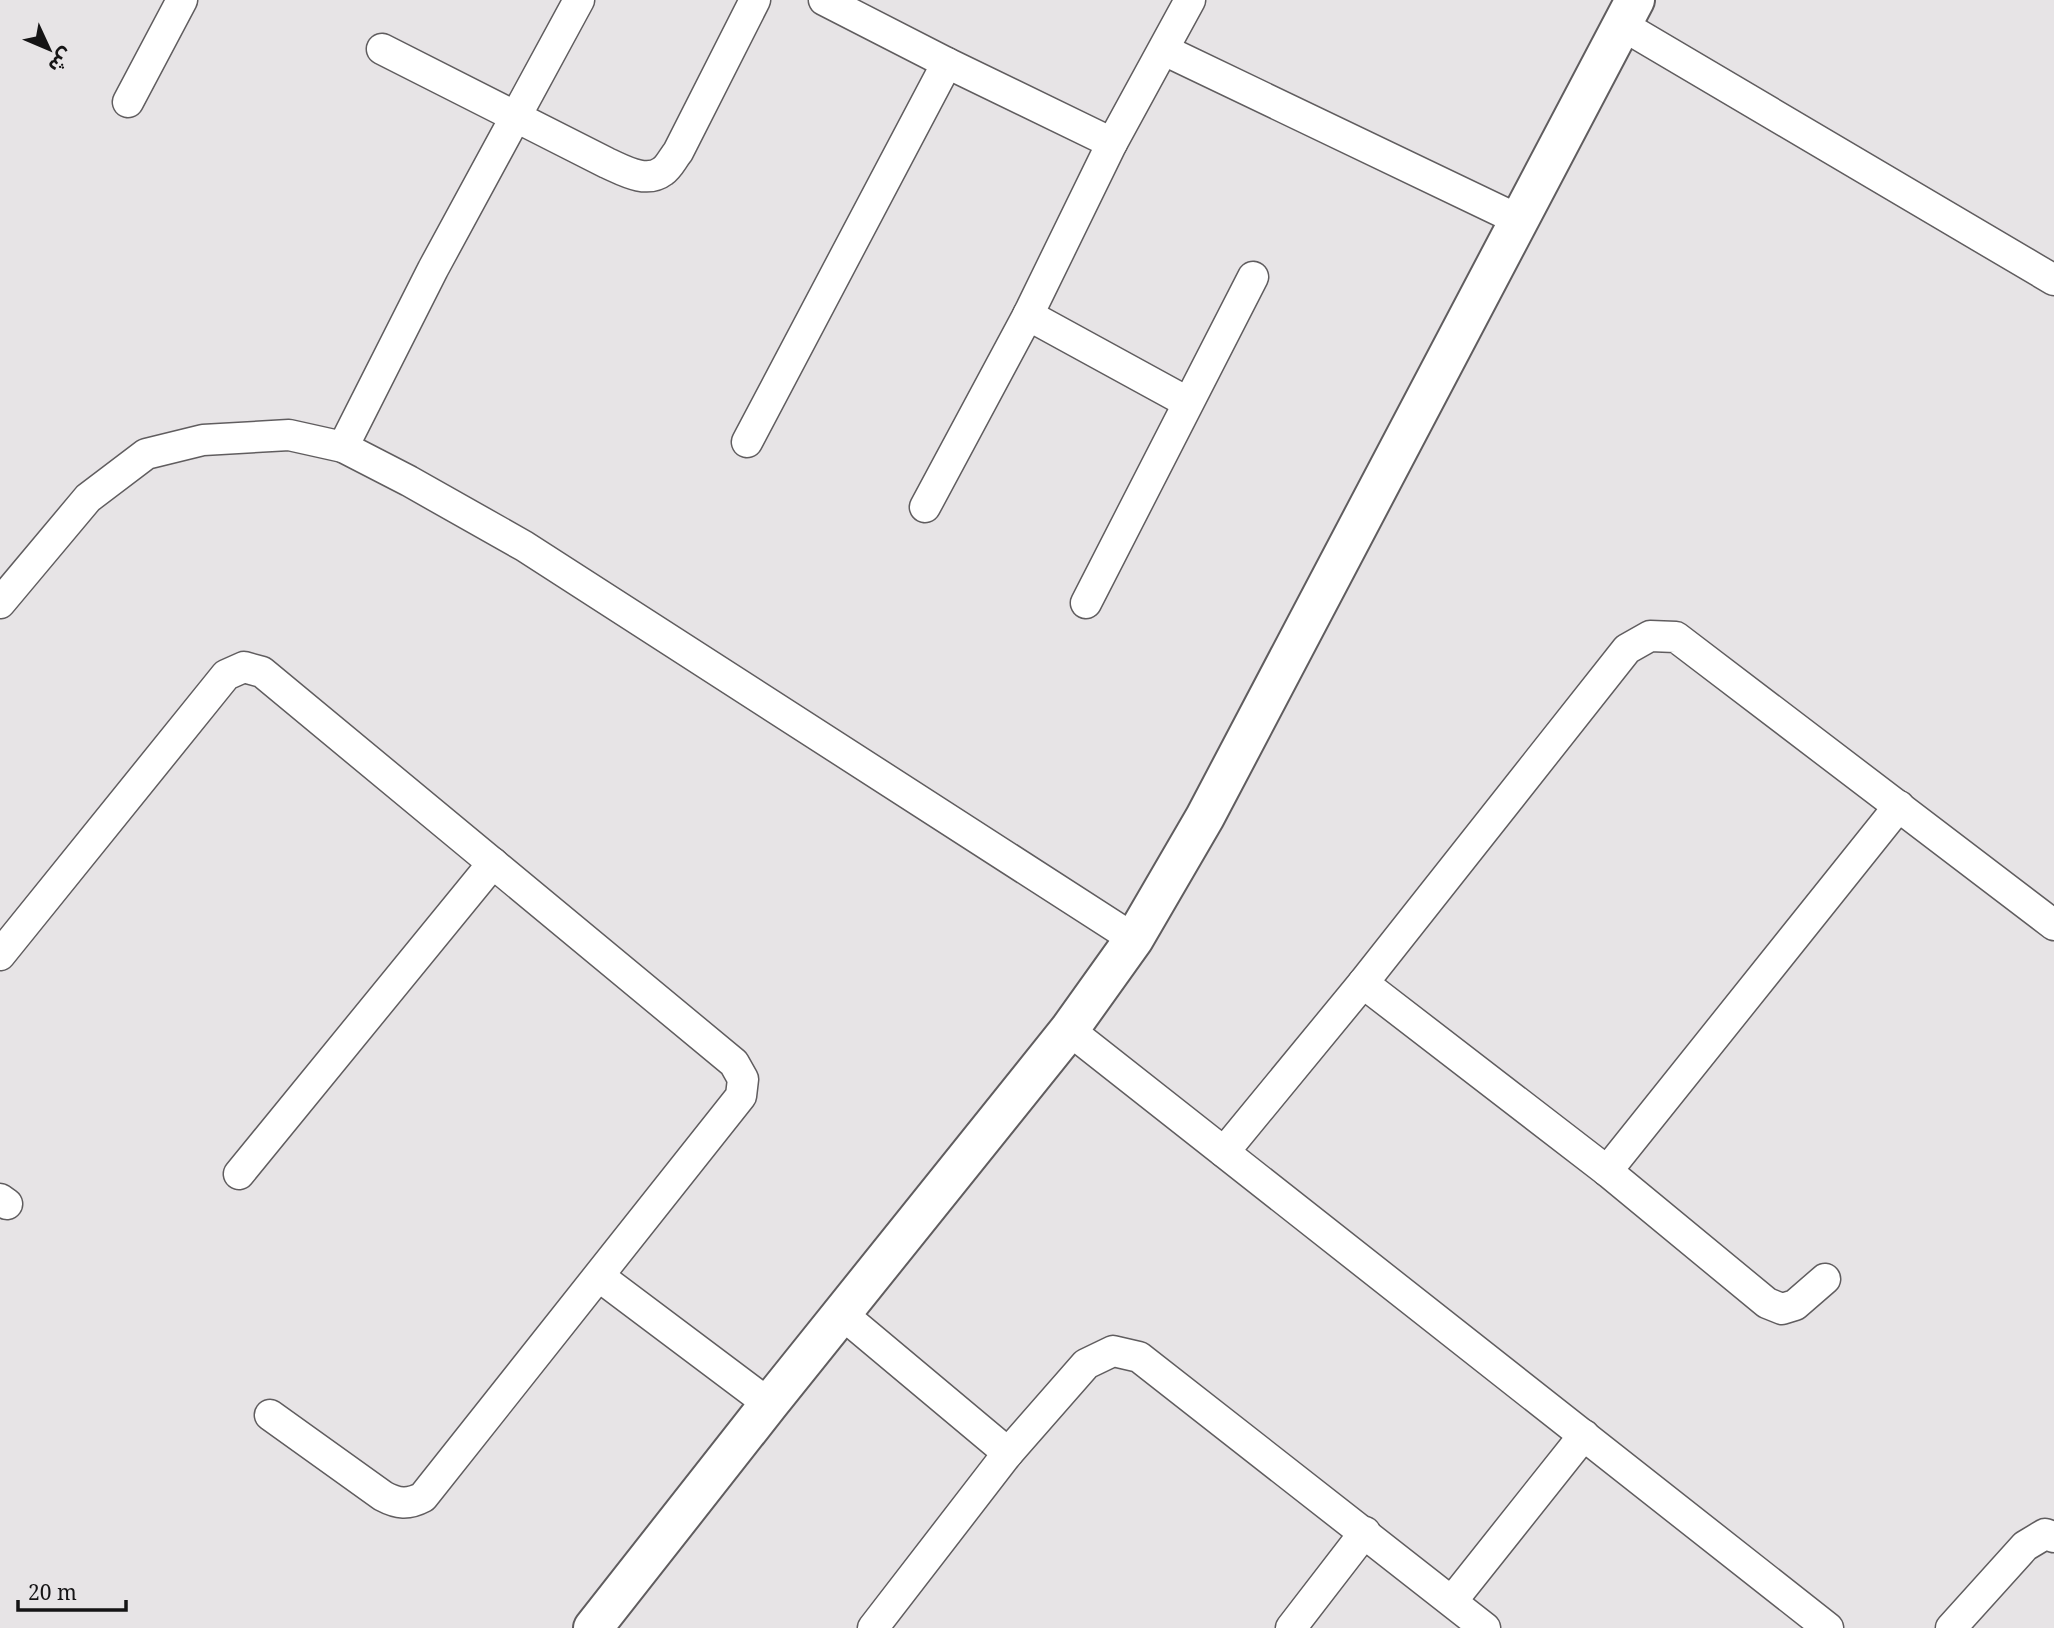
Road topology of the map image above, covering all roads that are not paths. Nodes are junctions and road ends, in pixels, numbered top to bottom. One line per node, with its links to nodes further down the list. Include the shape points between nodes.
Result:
1 (182, 0): 10 (street)
2 (579, 0): 11 (street)
3 (755, 0): 11 (street, via 678,152 663,171 648,177 631,173)
4 (824, 0): 9 (street)
5 (1191, 0): 8 (street)
6 (1628, 12): 13 (main road); 15 (street)
7 (382, 49): 11 (street)
8 (1164, 50): 12 (street); 13 (street)
9 (947, 63): 12 (street); 18 (street)
10 (128, 102)
11 (515, 117): 19 (street)
12 (1112, 143): 16 (street)
13 (1519, 220): 26 (main road, via 1205,817)
14 (1253, 277): 17 (street)
15 (2054, 280)
16 (1028, 315): 17 (street); 20 (street)
17 (1187, 402): 22 (street)
18 (747, 442)
19 (343, 447): 21 (street, via 289,435 203,440 146,454 88,498); 26 (street, via 523,546)
20 (925, 507)
21 (0, 603)
22 (1086, 603)
23 (1899, 806): 25 (street); 28 (street, via 1676,637 1650,636 1627,649); 31 (street)
24 (493, 863): 27 (street, via 262,672 244,667 226,675); 32 (street); 33 (street, via 734,1063 743,1079 741,1096)
25 (2054, 925)
26 (1134, 939): 29 (main road)
27 (0, 956)
28 (1363, 983): 30 (street); 31 (street)
29 (1069, 1030): 30 (street); 35 (main road)
30 (1224, 1152): 38 (street)
31 (1607, 1171): 34 (street, via 1767,1303 1782,1309 1795,1306)
32 (239, 1174)
33 (600, 1277): 36 (street); 37 (street, via 423,1497 411,1503 395,1503 383,1496)
34 (1825, 1279)
35 (842, 1314): 36 (main road); 39 (street)
36 (769, 1404): 43 (main road)
37 (270, 1415)
38 (1584, 1435): 42 (street); 47 (street)
39 (1008, 1453): 40 (street, via 1086,1364 1113,1351 1139,1357); 44 (street)
40 (1365, 1532): 42 (street); 45 (street)
41 (2054, 1537): 48 (street, via 2045,1534 2025,1546)
42 (1452, 1601): 46 (street)
43 (593, 1628)
44 (873, 1628)
45 (1290, 1628)
46 (1485, 1628)
47 (1828, 1628)
48 (1951, 1628)

